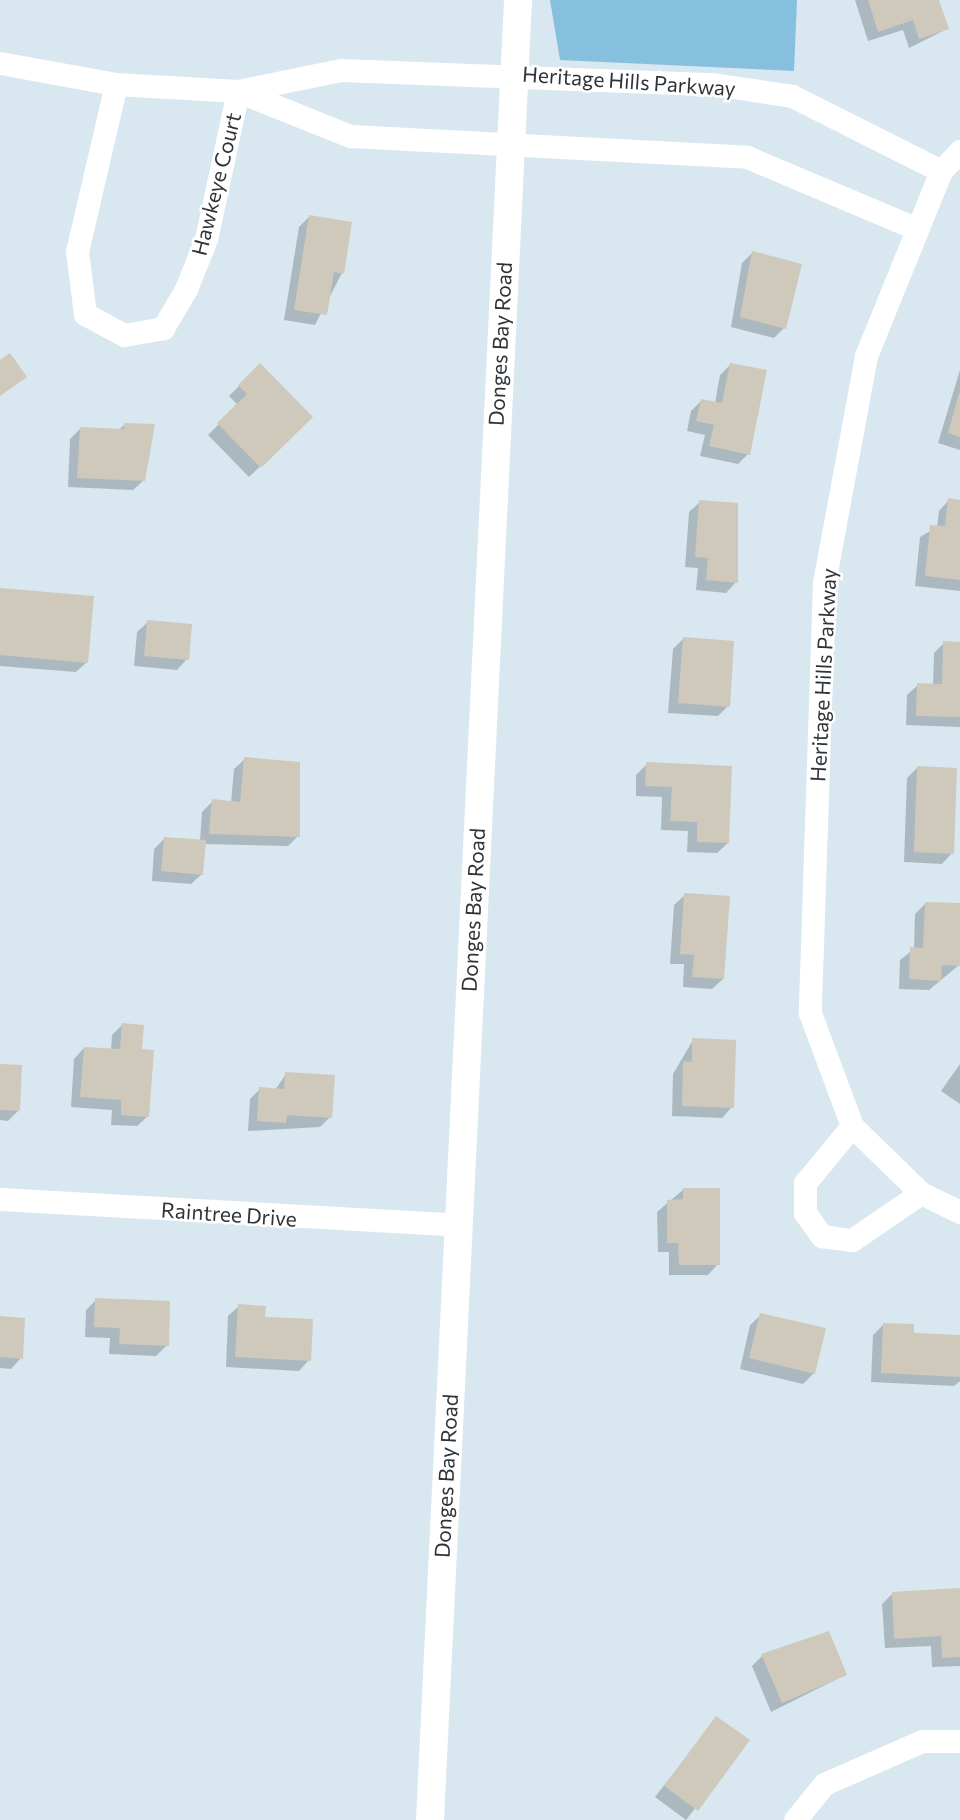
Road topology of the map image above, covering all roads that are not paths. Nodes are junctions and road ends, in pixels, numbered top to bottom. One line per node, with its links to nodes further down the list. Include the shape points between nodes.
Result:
1 (518, 0): 3 (street, Donges Bay Road)
2 (0, 63): 4 (street, Heritage Hills Parkway)
3 (513, 73): 5 (street, Heritage Hills Parkway, via 341,70); 6 (street, Donges Bay Road); 8 (street, Heritage Hills Parkway, via 713,84 792,96)
4 (116, 84): 5 (street, Heritage Hills Parkway); 5 (street, Hawkeye Court, via 77,251 85,314 124,335 163,328 186,289 206,239)
5 (238, 90): 6 (street, Heritage Hills Parkway, via 350,136)
6 (510, 143): 9 (street, Heritage Hills Parkway, via 747,157); 14 (street, Donges Bay Road)
7 (960, 151): 8 (street)
8 (941, 170): 9 (street, Heritage Hills Parkway)
9 (915, 228): 10 (street, Heritage Hills Parkway, via 866,356 824,583 810,1013)
10 (852, 1126): 11 (street, Heritage Hills Parkway); 11 (street, via 805,1183 805,1213 822,1236 852,1240)
11 (921, 1193): 13 (street, Heritage Hills Parkway)
12 (0, 1199): 14 (street, Raintree Drive)
13 (960, 1212)
14 (459, 1225): 16 (street, Donges Bay Road)
15 (960, 1741): 17 (street, via 922,1741 824,1784)
16 (430, 1820)
17 (795, 1820)

